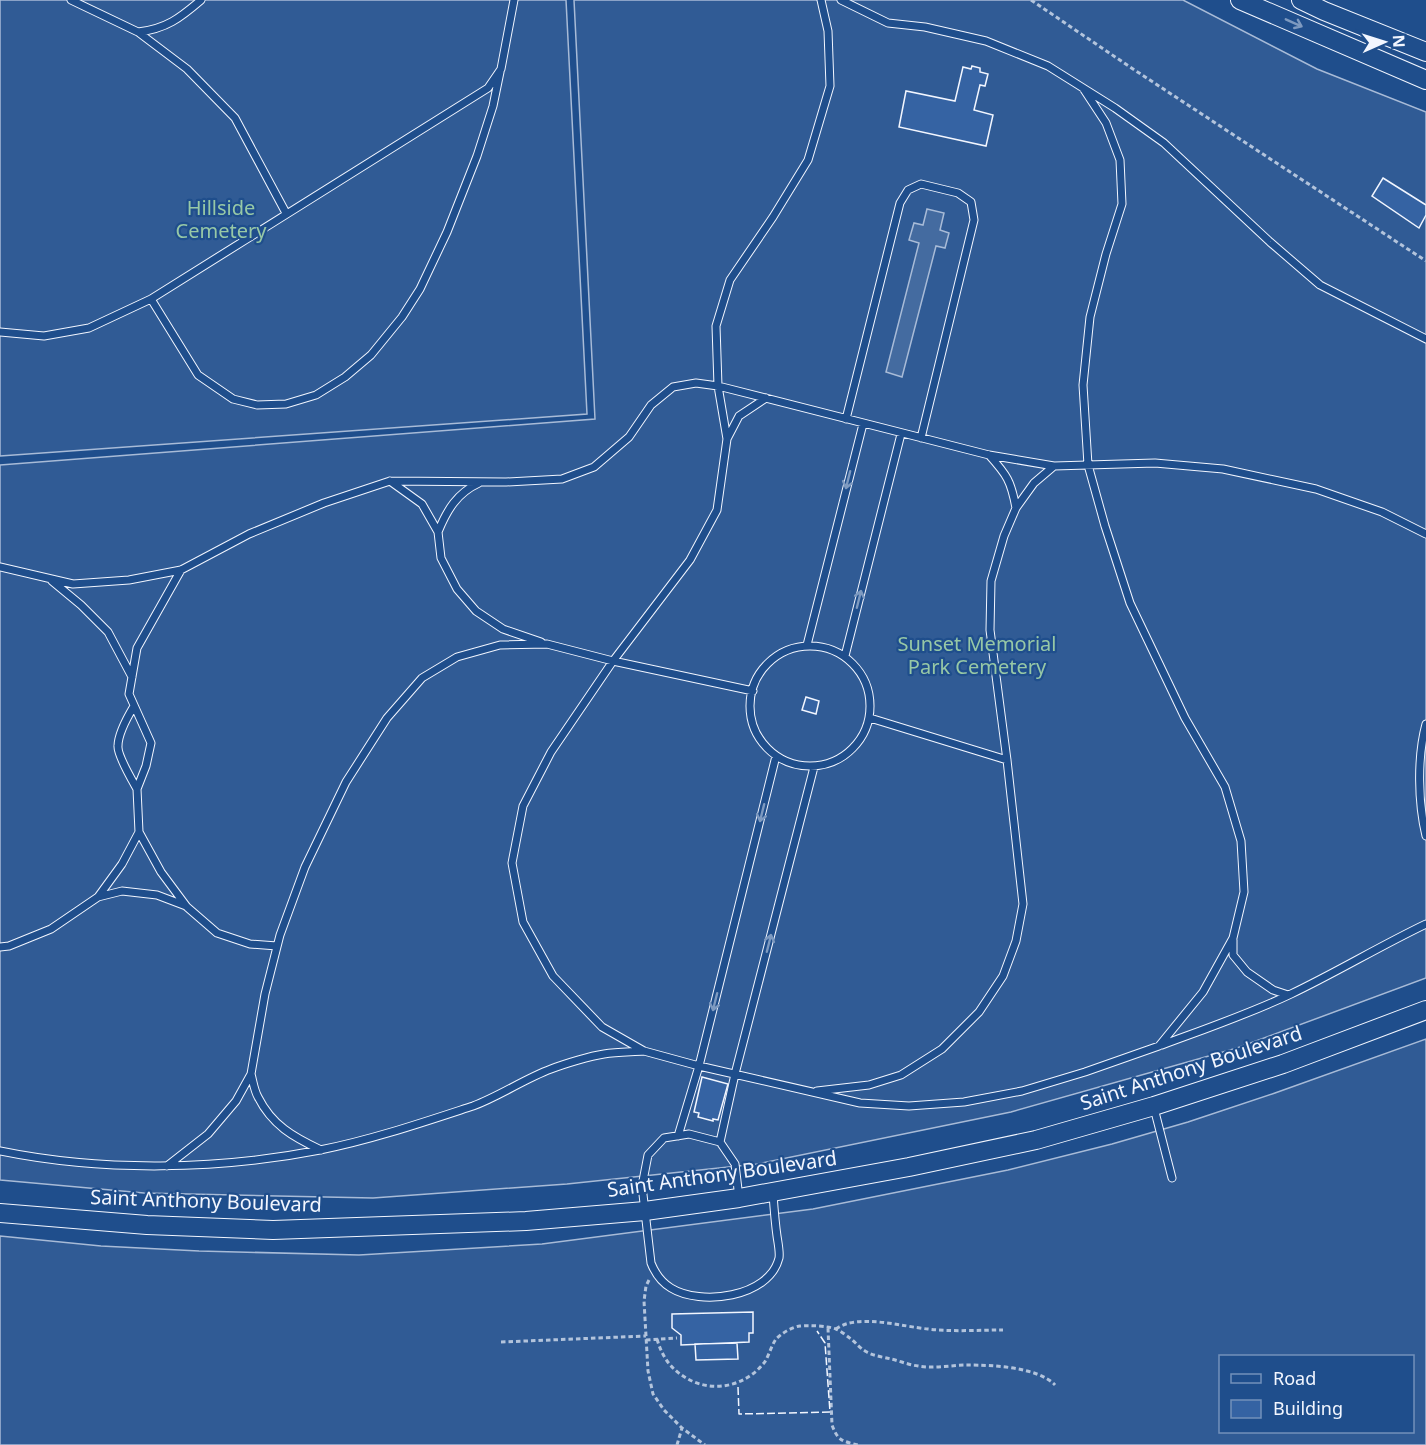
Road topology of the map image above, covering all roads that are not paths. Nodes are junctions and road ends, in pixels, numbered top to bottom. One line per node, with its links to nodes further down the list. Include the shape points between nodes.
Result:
1 (71, 0): 8 (lane)
2 (201, 0): 8 (lane, via 180,18)
3 (514, 0): 10 (lane)
4 (821, 0): 17 (lane, via 828,31 830,86 808,160 730,280 716,326)
5 (841, 0): 12 (lane, via 888,23 986,41 1048,66)
6 (1240, 0): 11 (street, one-way to 11)
7 (1301, 0): 9 (street)
8 (138, 32): 13 (lane, via 187,69 235,118)
9 (1426, 52)
10 (501, 69): 13 (lane, via 488,88); 14 (lane, via 477,156 420,290 371,355 345,377 316,395 286,404 257,405 233,399 198,375)
11 (1426, 80)
12 (1083, 88): 16 (lane, via 1164,143 1320,285); 25 (lane, via 1106,123 1120,160 1122,204 1090,317 1083,385)
13 (286, 213): 14 (lane)
14 (151, 298): 15 (lane, via 89,328 44,336)
15 (0, 332)
16 (1426, 339)
17 (718, 386): 18 (lane); 23 (lane); 28 (lane, via 696,383 673,387 651,405 629,437 594,466 562,479)
18 (766, 398): 19 (lane); 23 (lane, via 739,416)
19 (846, 419): 20 (lane); 22 (lane, via 900,203 908,190 921,184 949,190 971,202 974,220)
20 (862, 424): 21 (lane); 36 (lane, one-way to 36)
21 (901, 434): 22 (lane); 37 (lane, one-way to 21)
22 (921, 438): 24 (lane)
23 (727, 439): 38 (lane, via 717,510 690,560)
24 (989, 455): 26 (lane); 29 (lane, via 1005,474)
25 (1088, 465): 26 (lane); 31 (lane, via 1155,463 1223,469 1316,489 1382,512); 54 (lane, via 1130,603 1185,718 1225,787 1241,841 1244,892)
26 (1054, 466): 29 (lane, via 1034,483)
27 (390, 481): 28 (lane); 30 (lane, via 422,504); 33 (lane, via 324,502 249,534)
28 (483, 482): 30 (lane, via 467,489 447,510)
29 (1016, 508): 45 (lane, via 991,581 990,630)
30 (438, 532): 35 (lane, via 441,558 457,589 476,611 503,629)
31 (1426, 534)
32 (0, 567): 34 (lane)
33 (181, 570): 34 (lane, via 73,584); 39 (lane, via 137,648)
34 (50, 579): 39 (lane, via 108,632)
35 (547, 644): 38 (lane); 55 (lane, via 500,645 457,657 422,678 387,718 346,782 305,867)
36 (807, 645): 37 (lane, via 824,646); 40 (lane, via 789,648 774,657 755,679)
37 (845, 656): 42 (lane, via 868,687)
38 (613, 660): 40 (lane); 60 (lane, via 551,752 523,806 512,862 523,922 553,976 602,1028)
39 (132, 676): 41 (lane, via 129,694)
40 (753, 691): 44 (lane, via 749,704 752,724)
41 (134, 706): 47 (lane, via 151,744); 47 (lane, via 117,747)
42 (870, 718): 45 (lane); 46 (lane, via 850,752)
43 (1426, 724): 48 (lane, via 1419,777)
44 (776, 756): 46 (lane, via 792,764); 61 (lane, one-way to 61)
45 (1007, 760): 64 (lane, via 1023,904 1016,941 1003,976 979,1012 942,1049 901,1075 869,1085)
46 (814, 767): 63 (lane, one-way to 46)
47 (137, 789): 49 (lane)
48 (1425, 821): 50 (lane)
49 (139, 832): 51 (lane); 52 (lane, via 161,872)
50 (1426, 836)
51 (98, 897): 52 (lane, via 122,891 157,895); 56 (lane, via 51,929)
52 (187, 907): 55 (lane, via 217,933 250,944)
53 (1426, 924): 57 (lane)
54 (1233, 938): 57 (lane, via 1233,955 1247,972 1273,990); 59 (lane, via 1203,992)
55 (277, 946): 62 (lane)
56 (0, 947)
57 (1289, 995): 59 (lane)
58 (1426, 1010): 65 (street, Saint Anthony Boulevard, via 1283,1064)
59 (1160, 1046): 64 (lane, via 1085,1072 964,1102 909,1106 860,1103)
60 (644, 1051): 61 (lane); 68 (lane, via 602,1054 552,1069 476,1105)
61 (699, 1066): 63 (lane); 66 (lane)
62 (251, 1074): 68 (lane, via 257,1095 273,1119 299,1140); 70 (lane, via 236,1101 208,1134)
63 (735, 1074): 64 (lane); 67 (lane)
64 (811, 1091)
65 (1154, 1106): 71 (lane); 72 (street, Saint Anthony Boulevard, via 1036,1140)
66 (678, 1136): 67 (lane, via 689,1134); 74 (lane, via 664,1138 648,1155 642,1186)
67 (720, 1142): 73 (lane, via 735,1164)
68 (321, 1150): 70 (lane, via 237,1163)
69 (0, 1151): 70 (lane, via 82,1163)
70 (167, 1166)
71 (1172, 1178)
72 (773, 1192): 73 (street, Saint Anthony Boulevard); 74 (lane, via 779,1257 758,1284 734,1295 699,1297 683,1293 662,1280 651,1263)
73 (739, 1198): 74 (street, Saint Anthony Boulevard)
74 (645, 1211): 75 (street, Saint Anthony Boulevard, via 526,1221 273,1230 147,1225)
75 (0, 1212)

